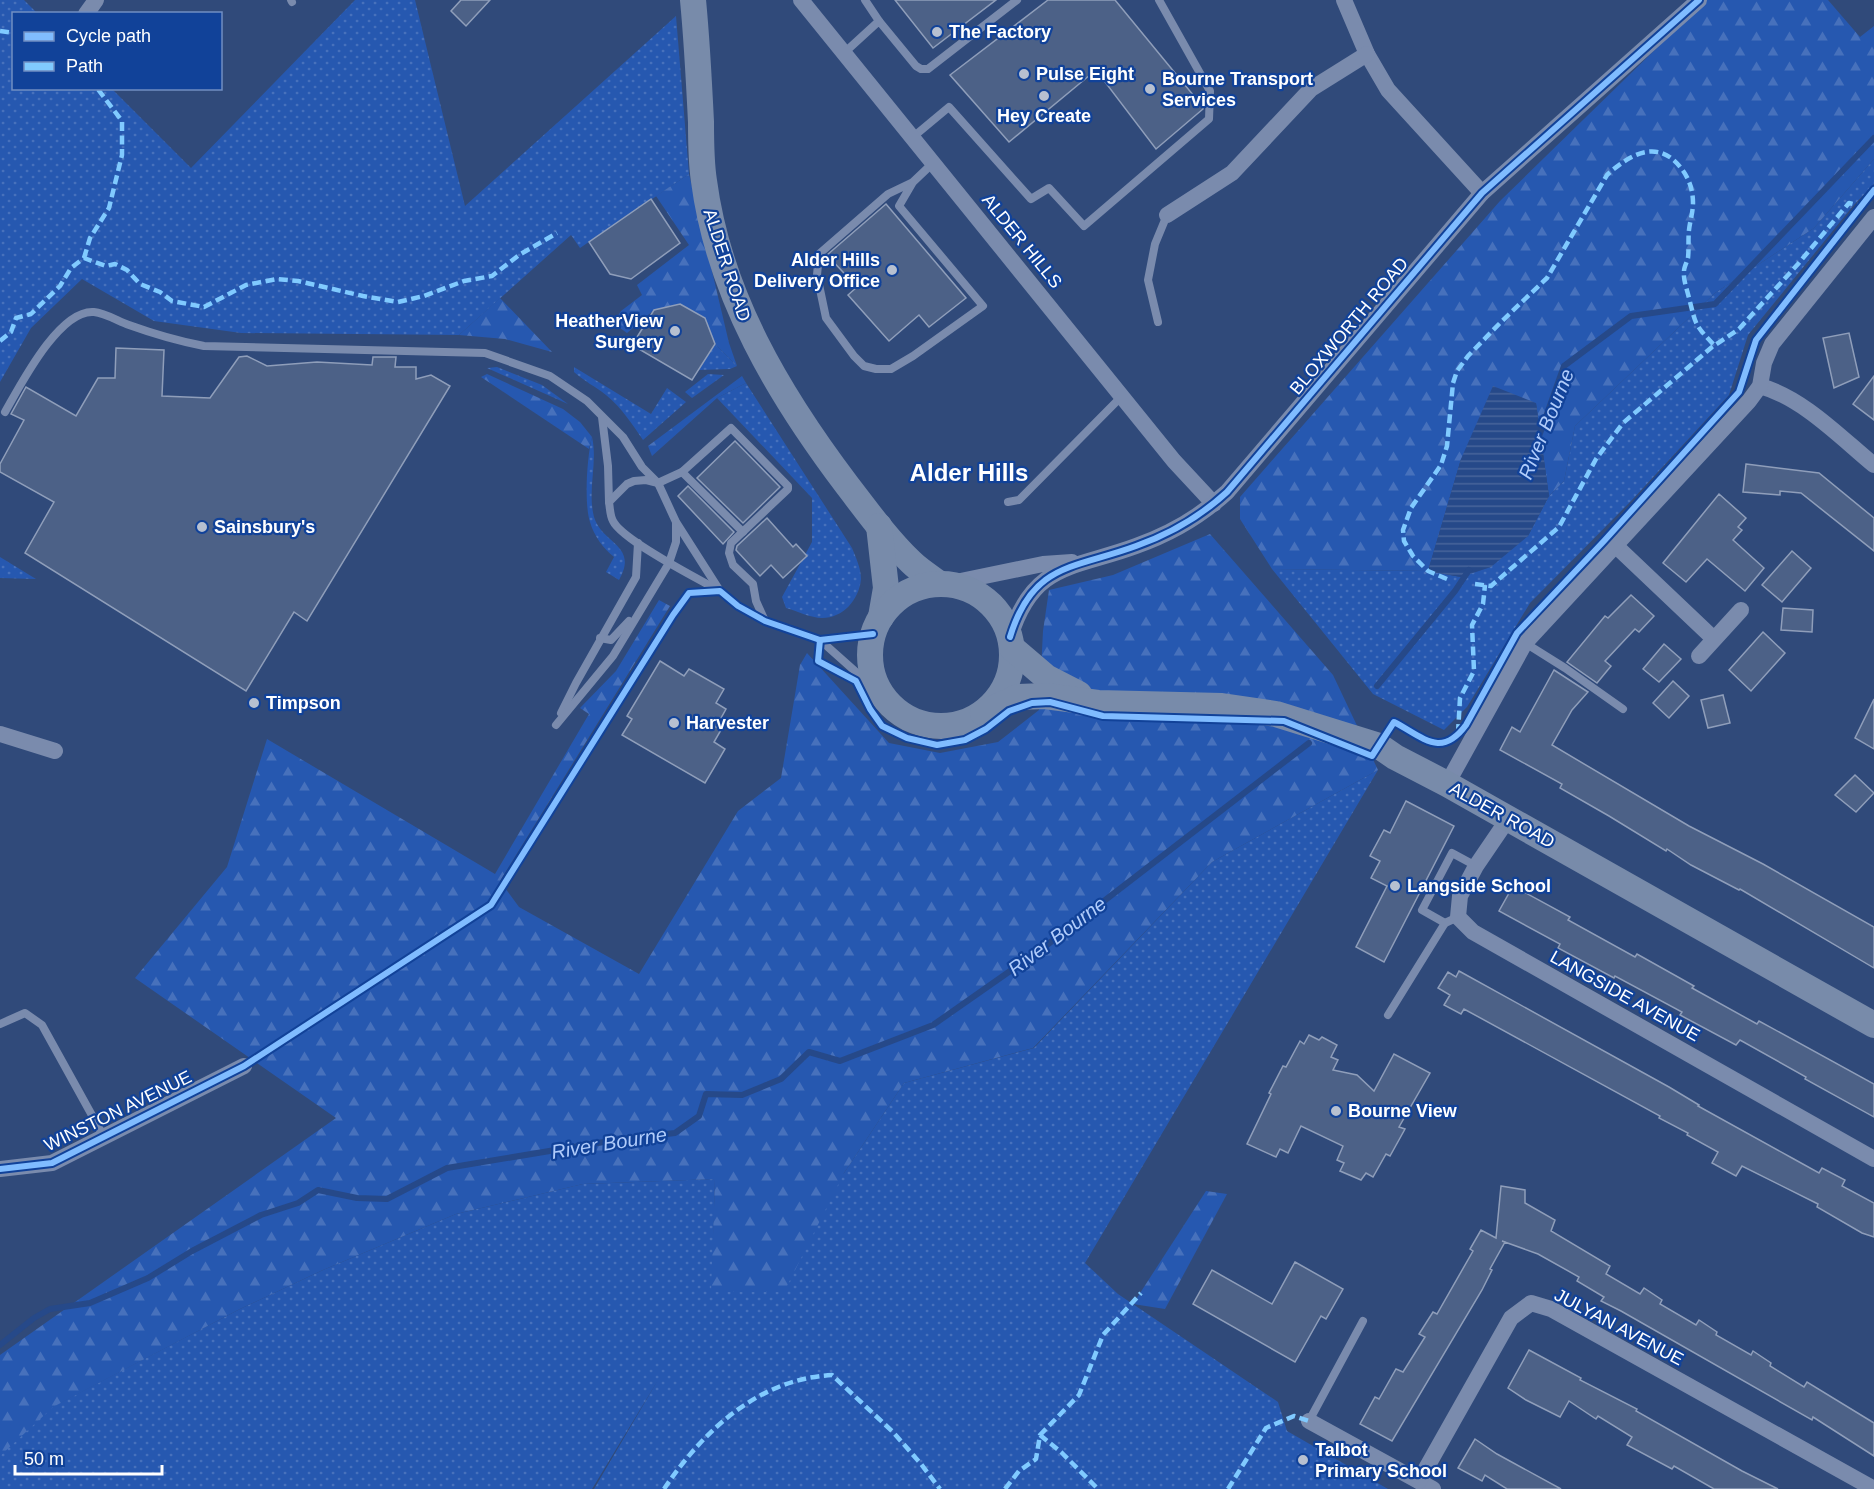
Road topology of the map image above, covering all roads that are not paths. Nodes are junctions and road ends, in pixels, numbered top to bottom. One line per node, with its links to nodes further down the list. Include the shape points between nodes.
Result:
1 (693, 0): 29 (main road, ALDER ROAD, via 703,180 730,285 756,347 795,411)
2 (801, 0): 9 (street, ALDER HILLS)
3 (865, 0): 8 (lane)
4 (1017, 0): 8 (lane, via 928,69 916,66)
5 (1159, 0): 11 (lane, via 1210,91 1209,119 1083,226 1049,188 1031,199 949,106)
6 (1344, 0): 10 (street)
7 (1699, 0): 14 (street, BLOXWORTH ROAD)
8 (879, 21): 9 (lane)
9 (844, 53): 11 (street, ALDER HILLS)
10 (1367, 54): 14 (street, via 1388,90); 15 (street, via 1311,89 1232,173)
11 (913, 137): 12 (street, ALDER HILLS)
12 (933, 163): 13 (lane); 19 (street, ALDER HILLS)
13 (913, 182): 13 (lane, via 899,206 983,306 891,369 876,369 864,366 854,356 826,318 817,275 819,254 888,194)
14 (1482, 192): 27 (street, BLOXWORTH ROAD)
15 (1167, 215): 17 (lane, via 1155,244 1148,280)
16 (1874, 217): 18 (street, via 1772,344)
17 (1158, 322)
18 (1760, 386): 22 (street, via 1797,402); 32 (street)
19 (1122, 396): 26 (lane, via 1019,500); 27 (street, ALDER HILLS)
20 (5, 412): 21 (lane, via 39,356 64,325 75,316 94,312 171,340 204,346 485,354 550,376)
21 (603, 417): 24 (lane); 25 (lane)
22 (1874, 465)
23 (682, 472): 24 (lane); 30 (lane); 30 (lane, via 733,428 788,487)
24 (658, 483): 25 (lane, via 634,481); 28 (lane)
25 (609, 502): 31 (lane, via 612,520)
26 (1008, 502)
27 (1214, 504): 33 (street, BLOXWORTH ROAD, via 1168,533)
28 (676, 522): 34 (lane, via 676,542); 36 (lane)
29 (879, 526): 35 (main road, ALDER ROAD, via 911,563); 41 (main road, via 886,588)
30 (743, 532): 40 (lane, via 732,543 729,554 733,565 753,584)
31 (638, 543): 34 (lane); 42 (lane, via 636,577)
32 (1616, 546): 43 (street); 46 (street)
33 (1087, 560): 35 (street, BLOXWORTH ROAD, via 1043,564); 45 (street, BLOXWORTH ROAD, via 1049,576 1036,586 1016,618)
34 (669, 563): 36 (lane); 38 (lane)
35 (943, 584): 41 (main road, via 909,591 895,601); 45 (main road, via 971,590 987,601 1000,615)
36 (720, 591): 37 (lane); 40 (lane)
37 (689, 593)
38 (640, 610): 42 (lane, via 611,640); 42 (lane, via 613,656 556,725)
39 (1741, 610): 43 (street)
40 (765, 621): 44 (lane)
41 (877, 625): 44 (lane); 48 (main road, via 871,667)
42 (600, 638)
43 (1714, 639): 47 (street)
44 (820, 640): 48 (lane)
45 (1011, 642): 49 (main road, ALDER ROAD, via 1046,677); 51 (main road, via 1011,669 1006,685)
46 (1525, 643): 50 (lane); 54 (street)
47 (1700, 656)
48 (883, 696): 51 (main road, via 905,717 931,726 958,724)
49 (1098, 703): 51 (main road, ALDER ROAD, via 1045,696 1018,697); 54 (main road, ALDER ROAD, via 1222,706 1276,714 1379,746)
50 (1623, 709)
51 (983, 712)
52 (0, 734): 53 (street)
53 (55, 750)
54 (1448, 784): 55 (main road, ALDER ROAD)
55 (1508, 819): 56 (street); 60 (main road, ALDER ROAD)
56 (1476, 866): 57 (street); 57 (lane, via 1452,853 1422,910)
57 (1452, 920): 58 (lane); 63 (street, LANGSIDE AVENUE)
58 (1388, 1015)
59 (0, 1024): 62 (lane, via 25,1013 42,1025)
60 (1874, 1025)
61 (244, 1066): 62 (street, WINSTON AVENUE)
62 (104, 1137): 64 (street, WINSTON AVENUE, via 52,1163)
63 (1874, 1159)
64 (0, 1169)
65 (1363, 1322): 66 (lane)
66 (1309, 1421): 67 (street)
67 (1426, 1485): 68 (street, JULYAN AVENUE, via 1511,1318 1531,1303 1551,1309)
68 (1874, 1489)

